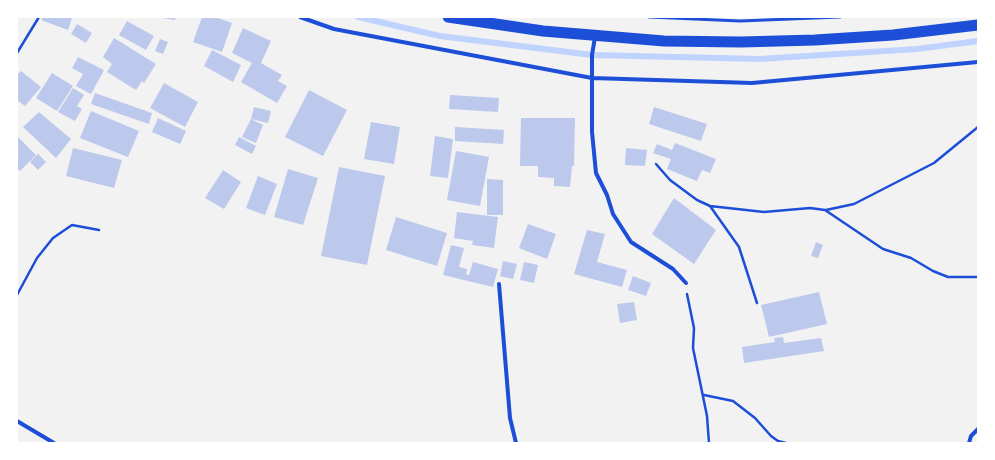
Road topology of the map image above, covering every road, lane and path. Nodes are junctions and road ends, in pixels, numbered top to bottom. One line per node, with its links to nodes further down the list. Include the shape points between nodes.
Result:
1 (39, 17): 8 (path)
2 (300, 17): 10 (street, via 334,29)
3 (448, 17): 7 (highway)
4 (649, 17): 5 (lane, via 740,21)
5 (840, 17)
6 (978, 25): 7 (highway, via 892,35 741,42 664,41)
7 (595, 36): 10 (street)
8 (17, 53)
9 (978, 62): 10 (street, via 752,83)
10 (592, 78): 17 (street, via 592,132 596,173 613,214 631,242 673,269)
11 (978, 127): 14 (path, via 934,163 854,204)
12 (656, 164): 13 (path, via 670,180 697,200)
13 (710, 206): 14 (path, via 764,212 810,208); 20 (path, via 739,247)
14 (825, 210): 16 (path, via 883,248 911,258 933,271 948,277)
15 (99, 230): 19 (path, via 72,225 53,238 37,258)
16 (978, 277)
17 (686, 283): 21 (path, via 694,328 693,348)
18 (500, 284): 25 (street, via 510,418)
19 (17, 295)
20 (756, 303)
21 (704, 395): 26 (path); 27 (path, via 733,400 755,418 771,436)
22 (17, 421): 24 (street)
23 (978, 429): 28 (street, via 971,436)
24 (54, 443)
25 (516, 443)
26 (709, 443)
27 (786, 443)
28 (969, 443)

